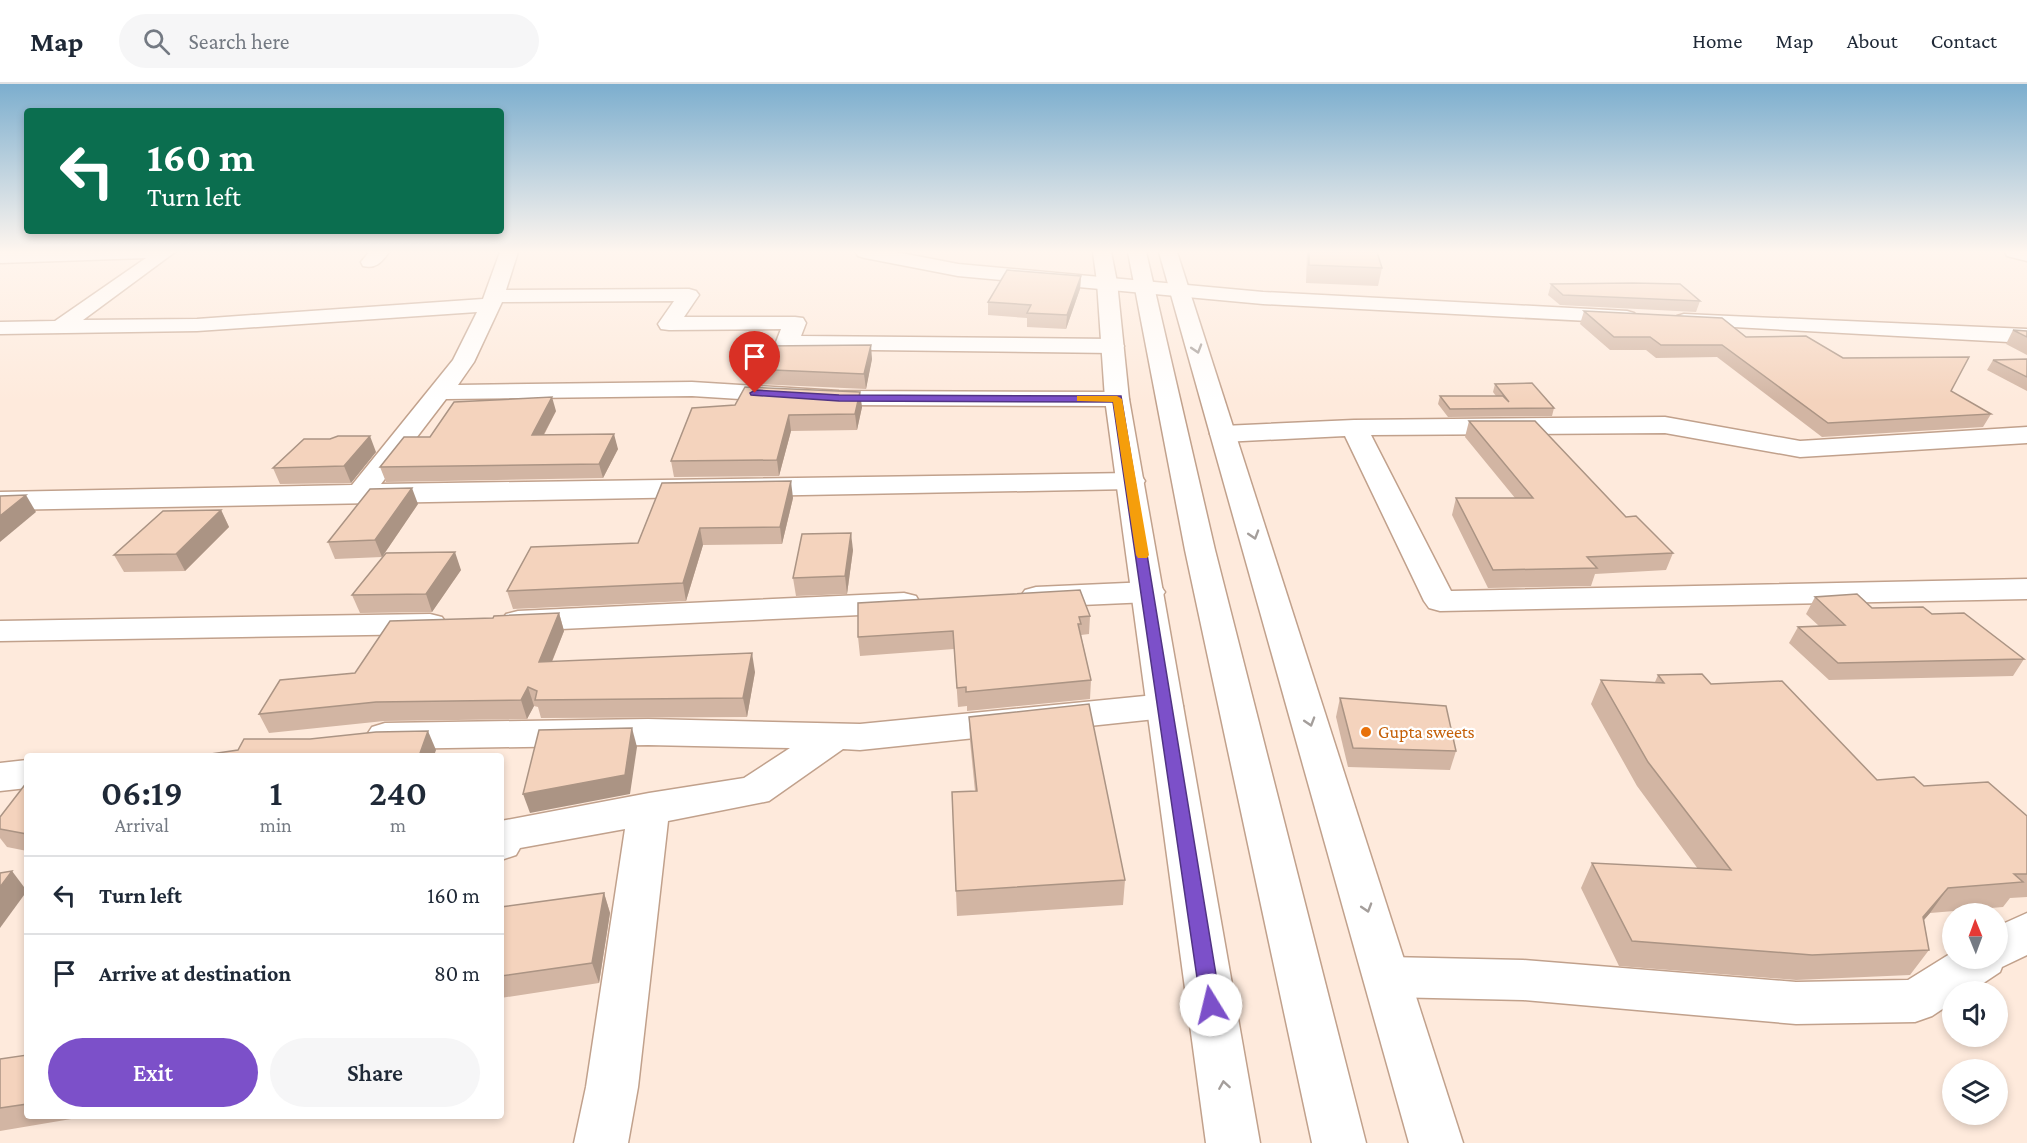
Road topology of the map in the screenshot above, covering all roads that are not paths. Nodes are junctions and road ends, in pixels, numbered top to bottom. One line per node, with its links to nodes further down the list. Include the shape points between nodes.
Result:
1 (96, 301): 9 (main road)
2 (487, 301): 9 (main road, via 197,325)
3 (492, 301): 13 (main road, via 463,362)
4 (685, 301): 12 (main road, via 669,324 795,323 787,342)
5 (1108, 301): 12 (main road)
6 (1158, 301): 39 (main road, via 1200,550)
7 (1165, 301): 16 (main road, one-way to 16)
8 (1342, 301): 11 (main road)
9 (60, 327): 10 (main road)
10 (0, 328)
11 (2027, 336)
12 (1113, 346): 14 (main road)
13 (440, 392): 14 (main road, via 692,389 839,398); 19 (main road)
14 (1117, 399): 18 (main road)
15 (1354, 428): 16 (main road); 17 (main road, via 1665,425 1800,449); 21 (main road, via 1440,601)
16 (1223, 434): 36 (main road, one-way to 36)
17 (2027, 435)
18 (1131, 481): 19 (main road); 22 (main road)
19 (360, 493): 20 (main road)
20 (0, 501)
21 (2027, 589)
22 (1149, 592): 23 (main road); 26 (main road)
23 (1007, 598)
24 (936, 602): 25 (main road, via 475,623)
25 (0, 631)
26 (1165, 706): 27 (main road, via 860,737); 38 (main road, one-way to 26)
27 (836, 736): 28 (main road, via 648,732 384,736); 31 (main road, via 755,791)
28 (349, 740)
29 (24, 774): 30 (main road)
30 (0, 777)
31 (650, 808): 32 (main road, via 507,836); 37 (main road)
32 (504, 840)
33 (2027, 932): 34 (main road)
34 (2008, 943)
35 (1966, 969): 36 (main road, via 1915,1001 1796,1003 1523,980)
36 (1388, 977): 40 (main road)
37 (601, 1143)
38 (1233, 1143)
39 (1339, 1143)
40 (1436, 1143)

